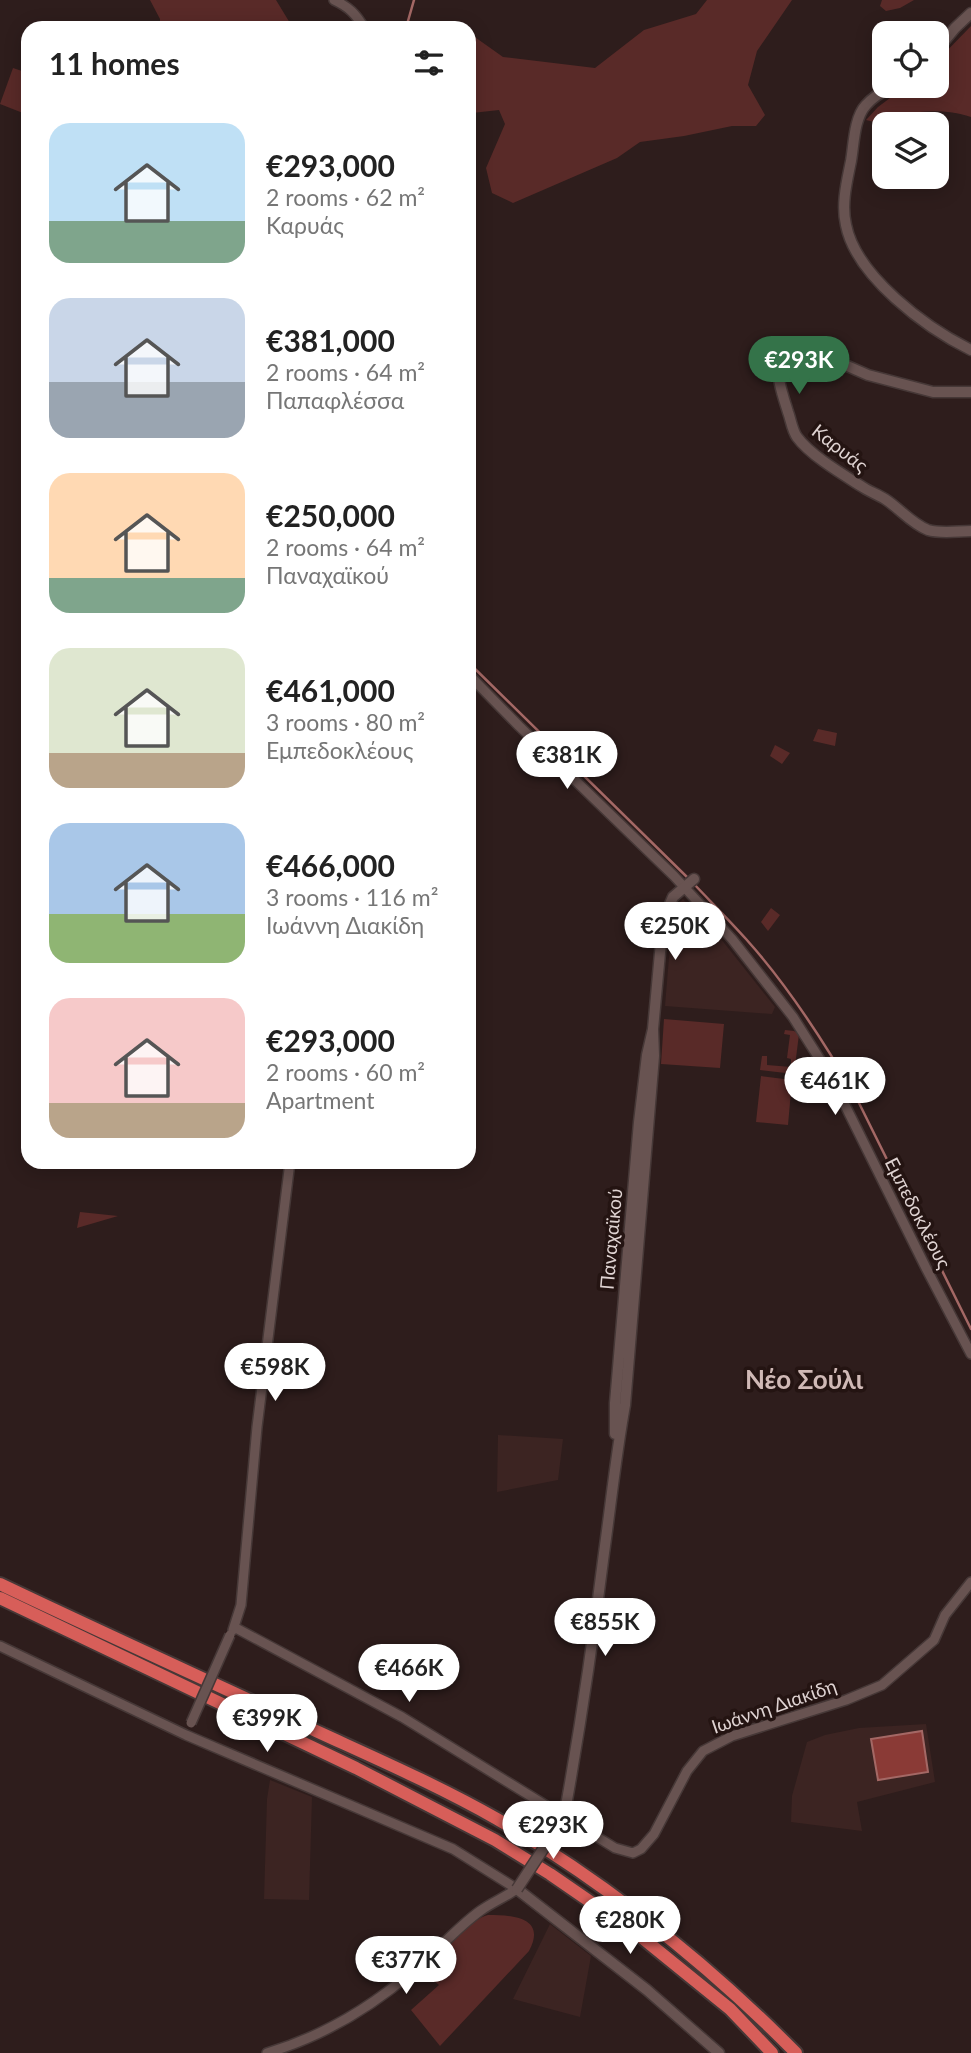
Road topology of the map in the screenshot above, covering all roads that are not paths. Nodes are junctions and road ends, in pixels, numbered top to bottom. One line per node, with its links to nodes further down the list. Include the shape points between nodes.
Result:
1 (334, 0): 3 (street)
2 (971, 13): 4 (main road)
3 (360, 21)
4 (949, 35)
5 (876, 98): 6 (main road, via 866,105 858,122 845,195 849,236 884,288 935,329)
6 (971, 350)
7 (971, 392): 8 (main road, Καρυάς, via 933,392 868,375 797,344 787,346 778,358 780,386 795,434 816,455 927,530)
8 (971, 531)
9 (476, 682): 11 (street, Εμπεδοκλέους)
10 (694, 878): 11 (main road, Παναχαϊκού)
11 (685, 887): 13 (street, Εμπεδοκλέους, via 743,952 817,1053); 20 (main road, Παναχαϊκού, via 673,897 664,915 625,1405)
12 (289, 1169): 17 (street, via 254,1452 241,1605)
13 (971, 1354)
14 (971, 1582): 20 (street, Ιωάννη Διακίδη, via 945,1615 934,1640 882,1685 732,1736 703,1751 687,1771 654,1834 637,1852 615,1848)
15 (0, 1584): 25 (highway, via 493,1817 658,1930)
16 (0, 1598): 24 (highway, via 356,1768 495,1840 640,1936 730,2009)
17 (232, 1631): 19 (street, bridge); 20 (street, Ιωάννη Διακίδη, via 402,1717)
18 (0, 1646): 19 (street)
19 (186, 1735): 21 (street, via 453,1849)
20 (564, 1817): 21 (main road, bridge)
21 (517, 1889): 22 (street, via 454,1931 411,1973 347,2019); 23 (main road, via 647,1990)
22 (267, 2053)
23 (719, 2053)
24 (772, 2053)
25 (796, 2053)

